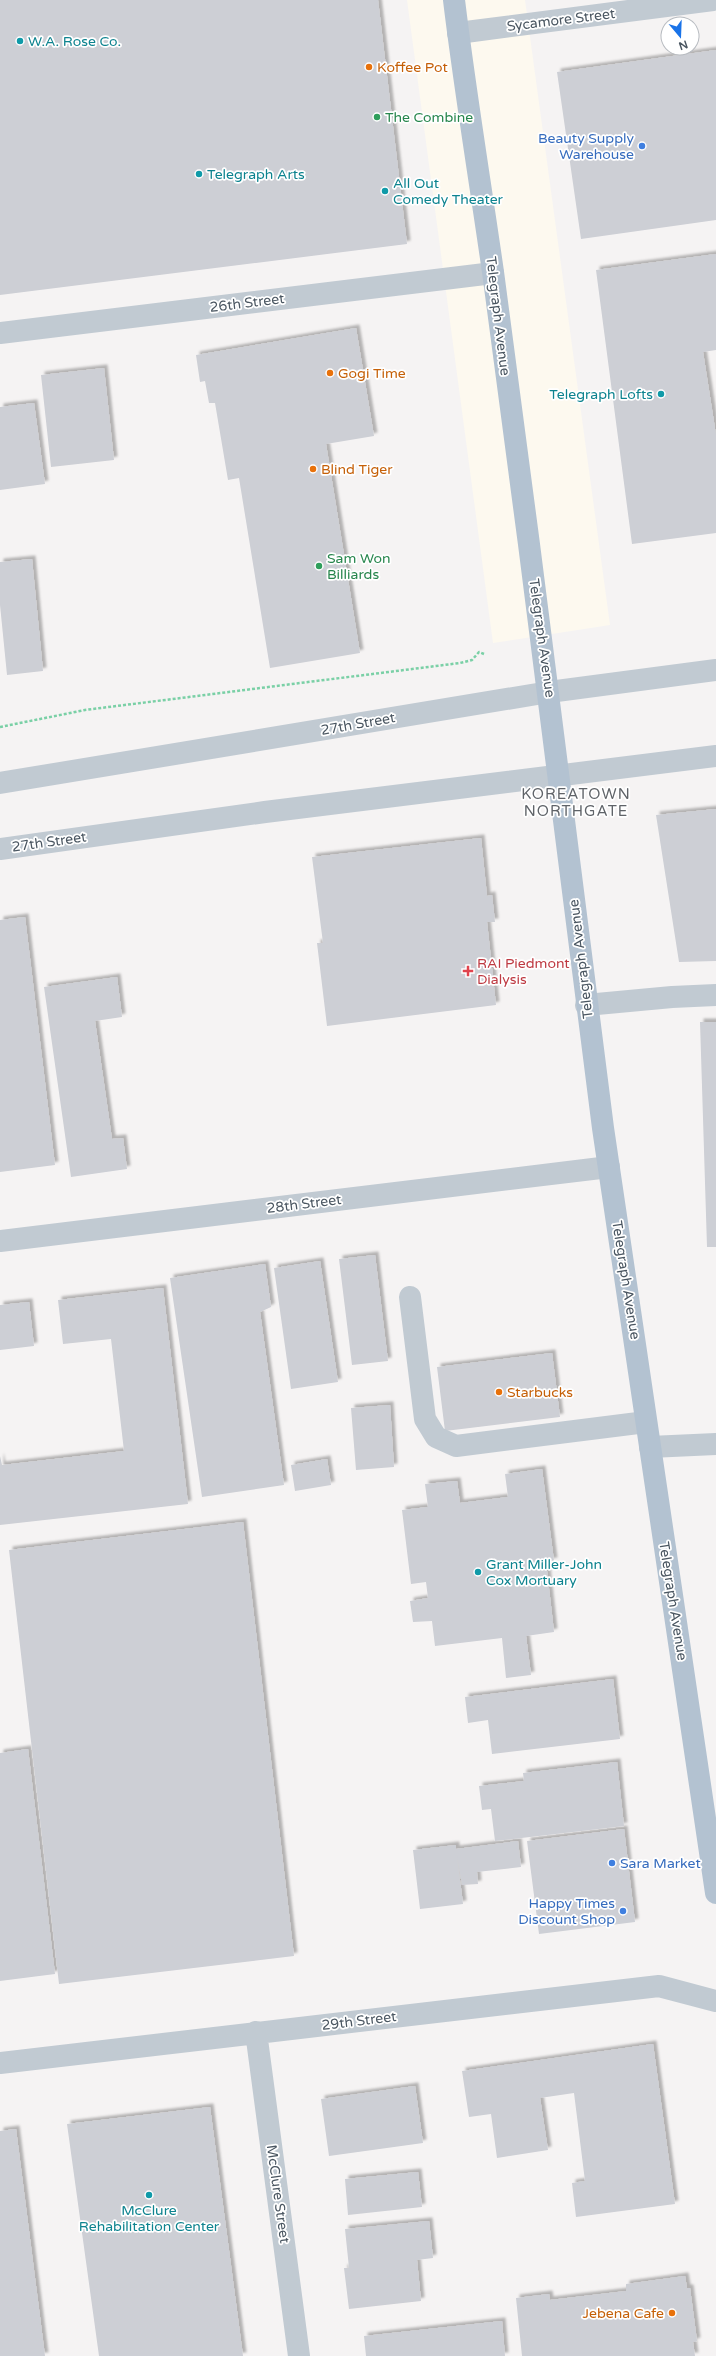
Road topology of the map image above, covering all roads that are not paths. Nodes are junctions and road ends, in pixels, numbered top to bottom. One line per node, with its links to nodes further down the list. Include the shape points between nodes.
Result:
1 (454, 0): 3 (main road, Telegraph Avenue)
2 (713, 0): 3 (street, Sycamore Street)
3 (458, 33): 4 (main road, Telegraph Avenue)
4 (493, 273): 5 (street, 26th Street); 7 (main road, Telegraph Avenue)
5 (0, 333)
6 (716, 670): 7 (street, 27th Street)
7 (549, 692): 9 (main road, Telegraph Avenue); 10 (street, 27th Street)
8 (716, 756): 9 (street, 27th Street)
9 (560, 776): 11 (street, 27th Street, via 265,812); 13 (main road, Telegraph Avenue)
10 (0, 783)
11 (0, 849)
12 (716, 995): 13 (street)
13 (586, 1005): 14 (main road, Telegraph Avenue)
14 (609, 1167): 15 (street, 28th Street); 17 (main road, Telegraph Avenue)
15 (0, 1241)
16 (410, 1297): 17 (street, via 425,1419 436,1437 456,1446)
17 (646, 1422): 19 (main road, Telegraph Avenue)
18 (716, 1444): 19 (street)
19 (650, 1447): 20 (main road, Telegraph Avenue)
20 (716, 1893)
21 (716, 2001): 22 (street, 29th Street, via 659,1986)
22 (256, 2032): 23 (street, 29th Street); 24 (street, McClure Street)
23 (0, 2063)
24 (299, 2356)

